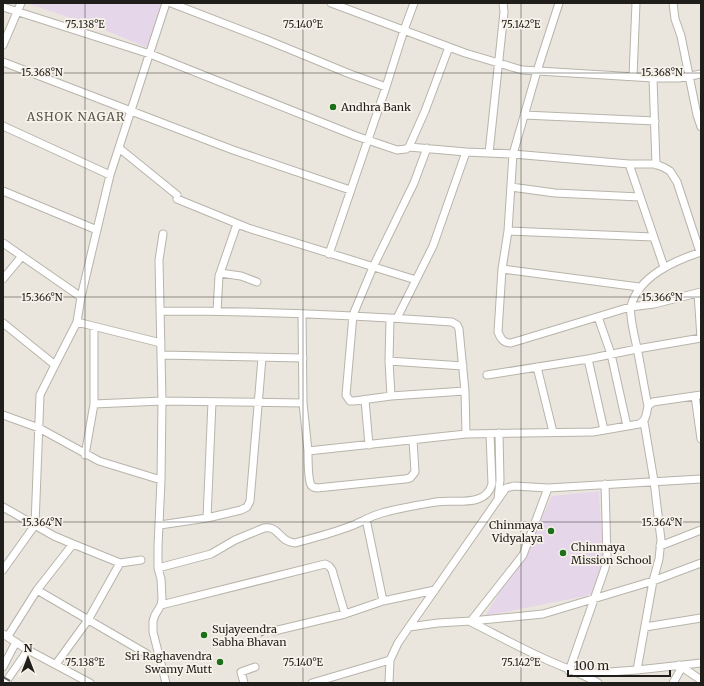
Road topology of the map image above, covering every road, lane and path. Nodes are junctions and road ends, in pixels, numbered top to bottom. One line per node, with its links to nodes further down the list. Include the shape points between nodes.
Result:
1 (21, 3): 11 (street)
2 (166, 3): 15 (street)
3 (171, 3): 23 (street)
4 (331, 3): 12 (street)
5 (414, 3): 12 (street)
6 (503, 3): 17 (street)
7 (559, 3): 18 (street)
8 (636, 3): 20 (street)
9 (673, 3): 21 (street)
10 (3, 7): 11 (street)
11 (17, 11): 13 (street); 15 (street)
12 (404, 30): 14 (street); 23 (street)
13 (3, 45)
14 (449, 47): 17 (street); 30 (street)
15 (150, 54): 24 (street); 29 (street)
16 (3, 62): 24 (street)
17 (498, 63): 18 (street, via 522,70); 34 (street)
18 (537, 71): 20 (street); 25 (street)
19 (701, 74): 21 (street)
20 (633, 76): 22 (street)
21 (689, 76): 22 (street); 28 (street)
22 (653, 78): 26 (street)
23 (386, 86): 29 (street)
24 (132, 110): 31 (street); 40 (street, via 232,150)
25 (524, 115): 26 (street); 35 (street)
26 (655, 121): 37 (street)
27 (3, 126): 38 (street)
28 (701, 127)
29 (368, 140): 30 (street, via 397,150); 40 (street)
30 (409, 147): 32 (street)
31 (119, 148): 38 (street); 43 (street, via 177,197)
32 (426, 148): 33 (street); 52 (street, via 414,183)
33 (466, 152): 34 (street); 57 (street, via 433,246)
34 (491, 153): 35 (street)
35 (511, 154): 36 (street); 39 (street)
36 (629, 164): 37 (street); 42 (street)
37 (656, 165): 49 (street, via 670,171 677,182)
38 (110, 175): 44 (street)
39 (511, 187): 42 (street, via 555,193); 45 (street)
40 (350, 190): 50 (street)
41 (3, 191): 44 (street)
42 (640, 197): 47 (street)
43 (237, 224): 50 (street); 55 (street)
44 (97, 230): 61 (street)
45 (508, 231): 47 (street); 54 (street)
46 (163, 234): 63 (street, via 159,260)
47 (653, 237): 53 (street)
48 (3, 243): 51 (street)
49 (700, 252): 53 (street)
50 (329, 254): 52 (street)
51 (22, 256): 56 (street); 61 (street)
52 (373, 267): 57 (street); 66 (street)
53 (664, 267): 59 (street)
54 (502, 269): 59 (street); 67 (street, via 498,332 503,341 515,342)
55 (220, 273): 58 (street); 64 (street)
56 (3, 279)
57 (416, 280): 68 (street)
58 (257, 282)
59 (639, 287): 62 (street)
60 (699, 293): 62 (street); 73 (street)
61 (81, 297): 70 (street)
62 (630, 307): 67 (street); 75 (street)
63 (160, 311): 64 (street); 74 (street)
64 (217, 311): 65 (street)
65 (302, 314): 66 (street); 79 (street)
66 (353, 315): 69 (street); 89 (street, via 346,395 350,401)
67 (598, 317): 76 (street)
68 (397, 318): 69 (street); 83 (street, via 457,324)
69 (390, 319): 81 (street)
70 (77, 322): 72 (street); 82 (street)
71 (3, 323): 82 (street)
72 (94, 327): 74 (street); 94 (street)
73 (701, 338): 75 (street)
74 (161, 343): 77 (street)
75 (637, 349): 76 (street); 95 (street)
76 (611, 354): 80 (street); 98 (street)
77 (161, 355): 78 (street); 90 (street)
78 (262, 358): 79 (street); 92 (street)
79 (303, 358): 93 (street)
80 (588, 359): 84 (street); 100 (street)
81 (389, 361): 83 (street); 87 (street)
82 (55, 365): 99 (street, via 40,395)
83 (463, 366): 86 (street)
84 (537, 367): 85 (street); 101 (street)
85 (487, 375)
86 (465, 391): 87 (street); 103 (street)
87 (391, 396): 89 (street)
88 (698, 396): 95 (street, via 659,400); 105 (street)
89 (365, 400): 107 (street)
90 (162, 401): 91 (street); 94 (street); 111 (street)
91 (212, 402): 92 (street); 117 (street)
92 (258, 402): 93 (street); 117 (street, via 250,501 247,507 241,510)
93 (303, 403): 108 (street)
94 (94, 404): 109 (street)
95 (648, 406): 97 (street)
96 (3, 415): 99 (street)
97 (644, 422): 98 (street); 112 (street)
98 (627, 426): 100 (street)
99 (39, 428): 109 (street); 119 (street)
100 (604, 430): 101 (street)
101 (553, 432): 102 (street)
102 (498, 433): 104 (street); 115 (street)
103 (466, 434): 104 (street); 106 (street)
104 (490, 434): 118 (street, via 492,484 486,496 470,501 437,502 392,510)
105 (701, 439)
106 (413, 440): 107 (street); 108 (street, via 415,472 406,479 313,487)
107 (369, 445): 108 (street)
108 (308, 452)
109 (85, 455): 111 (street, via 112,466)
110 (701, 479): 112 (street)
111 (161, 480): 120 (street)
112 (654, 481): 113 (street); 123 (street)
113 (605, 484): 114 (street); 132 (street, via 607,558)
114 (548, 488): 115 (street, via 510,487 506,488); 138 (street, via 523,555)
115 (498, 499): 131 (street)
116 (3, 507): 119 (street)
117 (207, 518): 120 (street)
118 (366, 519): 127 (street, via 295,543 289,543 273,528 268,527 235,540 211,554); 133 (street)
119 (35, 525): 122 (street); 128 (street)
120 (160, 525): 127 (street)
121 (701, 530): 123 (street)
122 (72, 544): 125 (street); 130 (street)
123 (660, 546): 129 (street)
124 (141, 560): 125 (street)
125 (120, 563): 137 (street)
126 (701, 563): 129 (street)
127 (158, 568): 134 (street)
128 (3, 570)
129 (653, 581): 132 (street); 140 (street)
130 (37, 590): 137 (street); 142 (street)
131 (435, 590): 133 (street); 139 (street)
132 (595, 599): 138 (street, via 543,614); 153 (street)
133 (383, 601): 135 (street)
134 (161, 605): 135 (street, via 324,564 332,570); 158 (street, via 153,621)
135 (345, 614): 141 (street)
136 (701, 618): 140 (street)
137 (88, 620): 145 (street); 148 (street)
138 (471, 621): 139 (street); 153 (street)
139 (409, 627): 146 (street)
140 (645, 627): 152 (street)
141 (274, 631)
142 (5, 635): 143 (street)
143 (16, 642): 144 (street); 151 (street)
144 (28, 650): 148 (street); 156 (street)
145 (147, 654)
146 (390, 660): 160 (street); 161 (street)
147 (701, 663): 150 (street)
148 (56, 664): 157 (street)
149 (255, 666): 159 (street, via 241,672)
150 (680, 666): 152 (street); 155 (street); 163 (street)
151 (3, 667)
152 (637, 670): 154 (street)
153 (569, 671): 154 (street)
154 (581, 674): 162 (street)
155 (701, 680)
156 (5, 683)
157 (90, 683)
158 (166, 683)
159 (244, 683)
160 (312, 683)
161 (389, 683)
162 (598, 683)
163 (673, 683)

